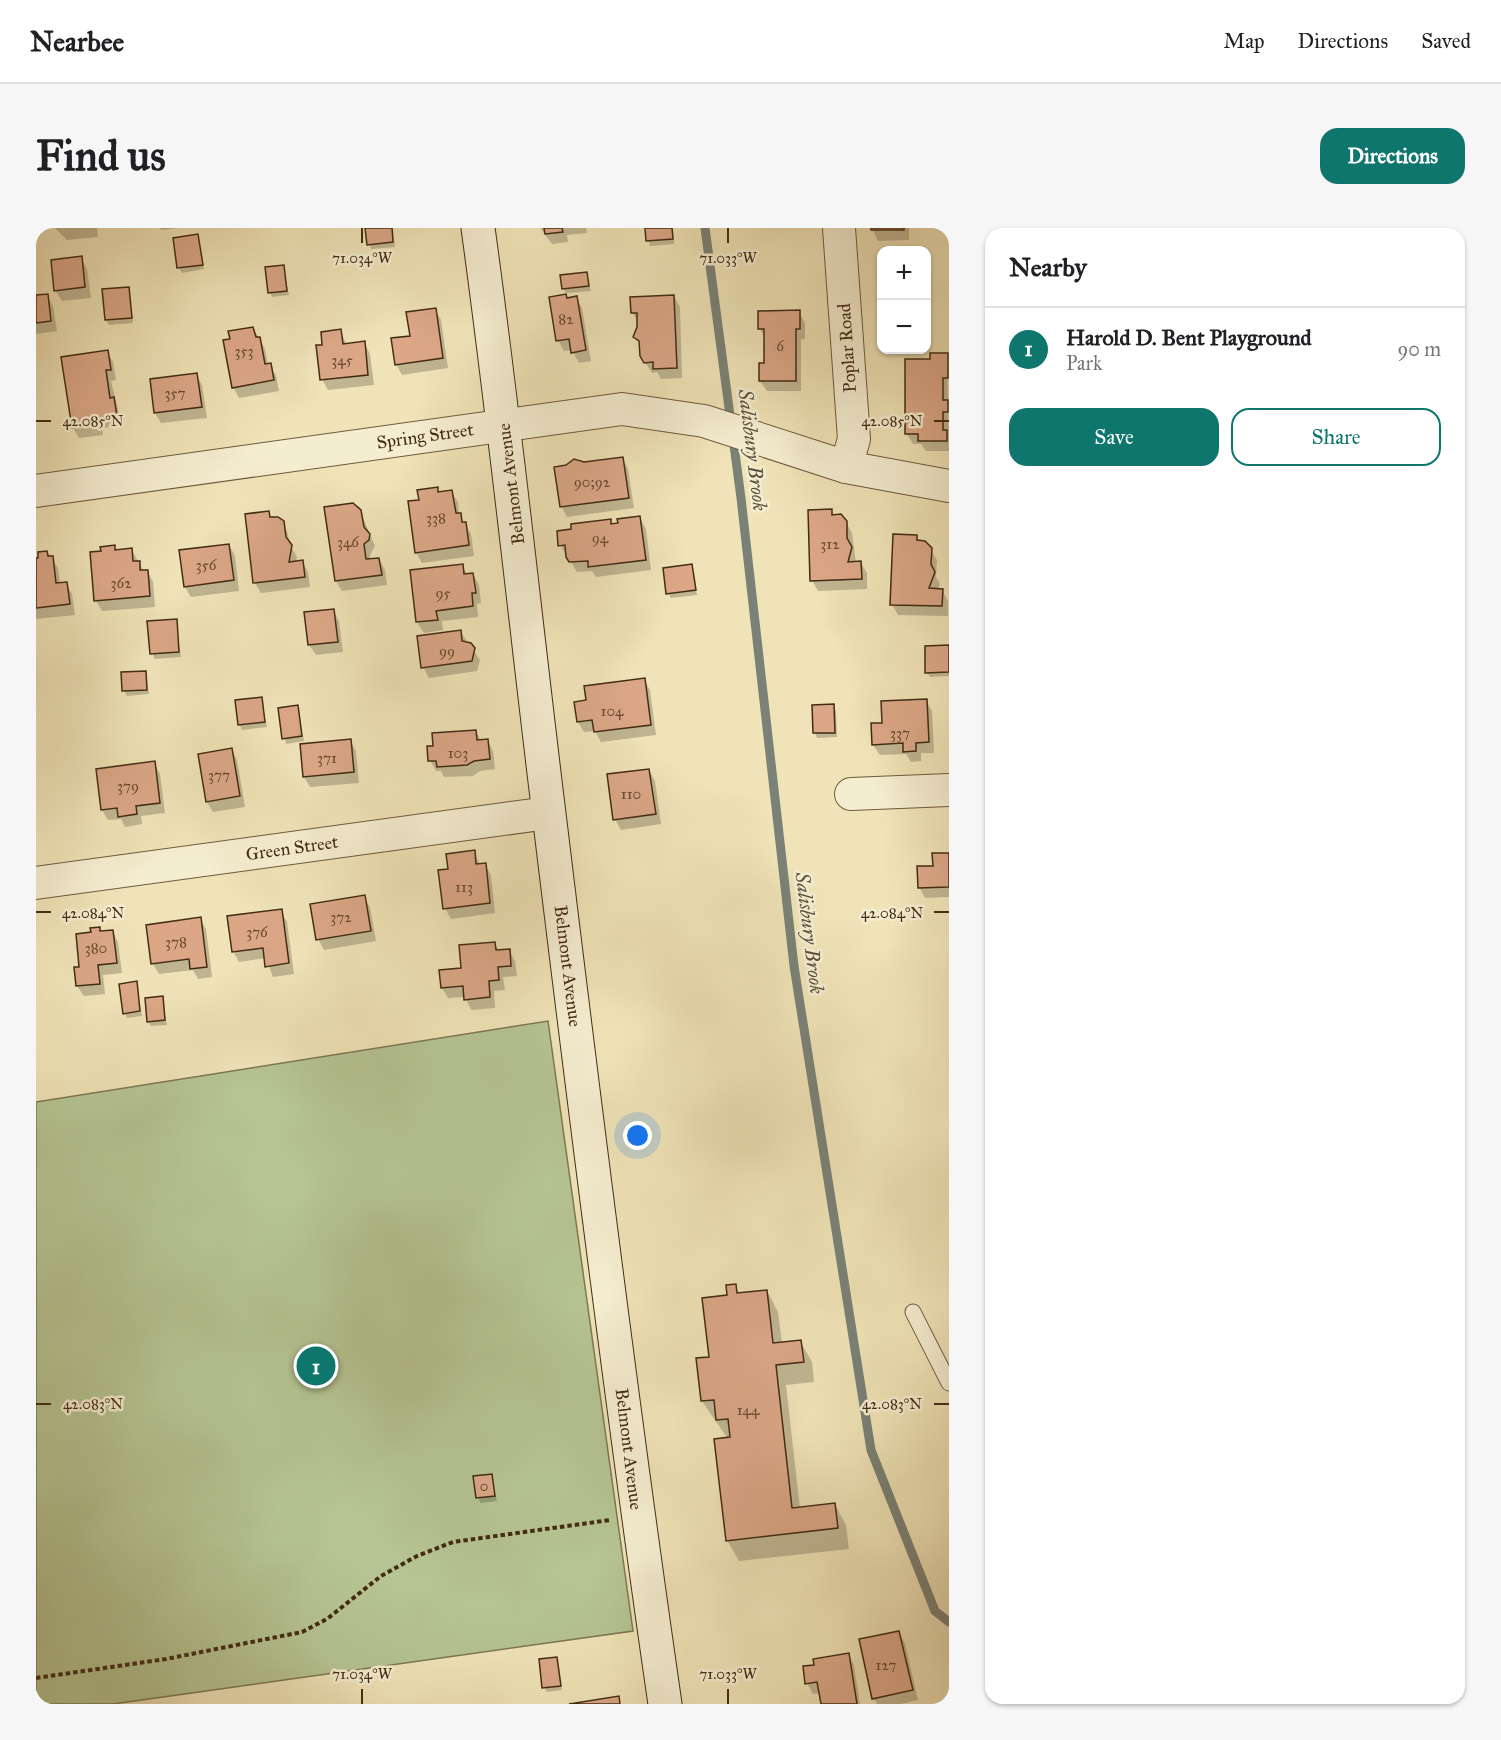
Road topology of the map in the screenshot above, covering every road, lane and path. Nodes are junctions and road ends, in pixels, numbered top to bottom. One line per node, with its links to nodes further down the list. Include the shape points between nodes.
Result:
1 (478, 228): 3 (street, Belmont Avenue)
2 (838, 228): 4 (street, Poplar Road, via 854,439)
3 (505, 425): 4 (street, Spring Street, via 622,409 704,421); 6 (street, Spring Street); 9 (street, Belmont Avenue)
4 (846, 467): 5 (street, Spring Street)
5 (949, 486)
6 (36, 491)
7 (949, 790): 8 (street)
8 (851, 794)
9 (548, 813): 10 (street, Green Street); 13 (street, Belmont Avenue)
10 (36, 884)
11 (913, 1312): 12 (lane)
12 (949, 1383)
13 (638, 1516): 14 (path, via 453,1542 381,1576 327,1619 302,1632 166,1659); 15 (street, Belmont Avenue)
14 (36, 1678)
15 (665, 1704)

